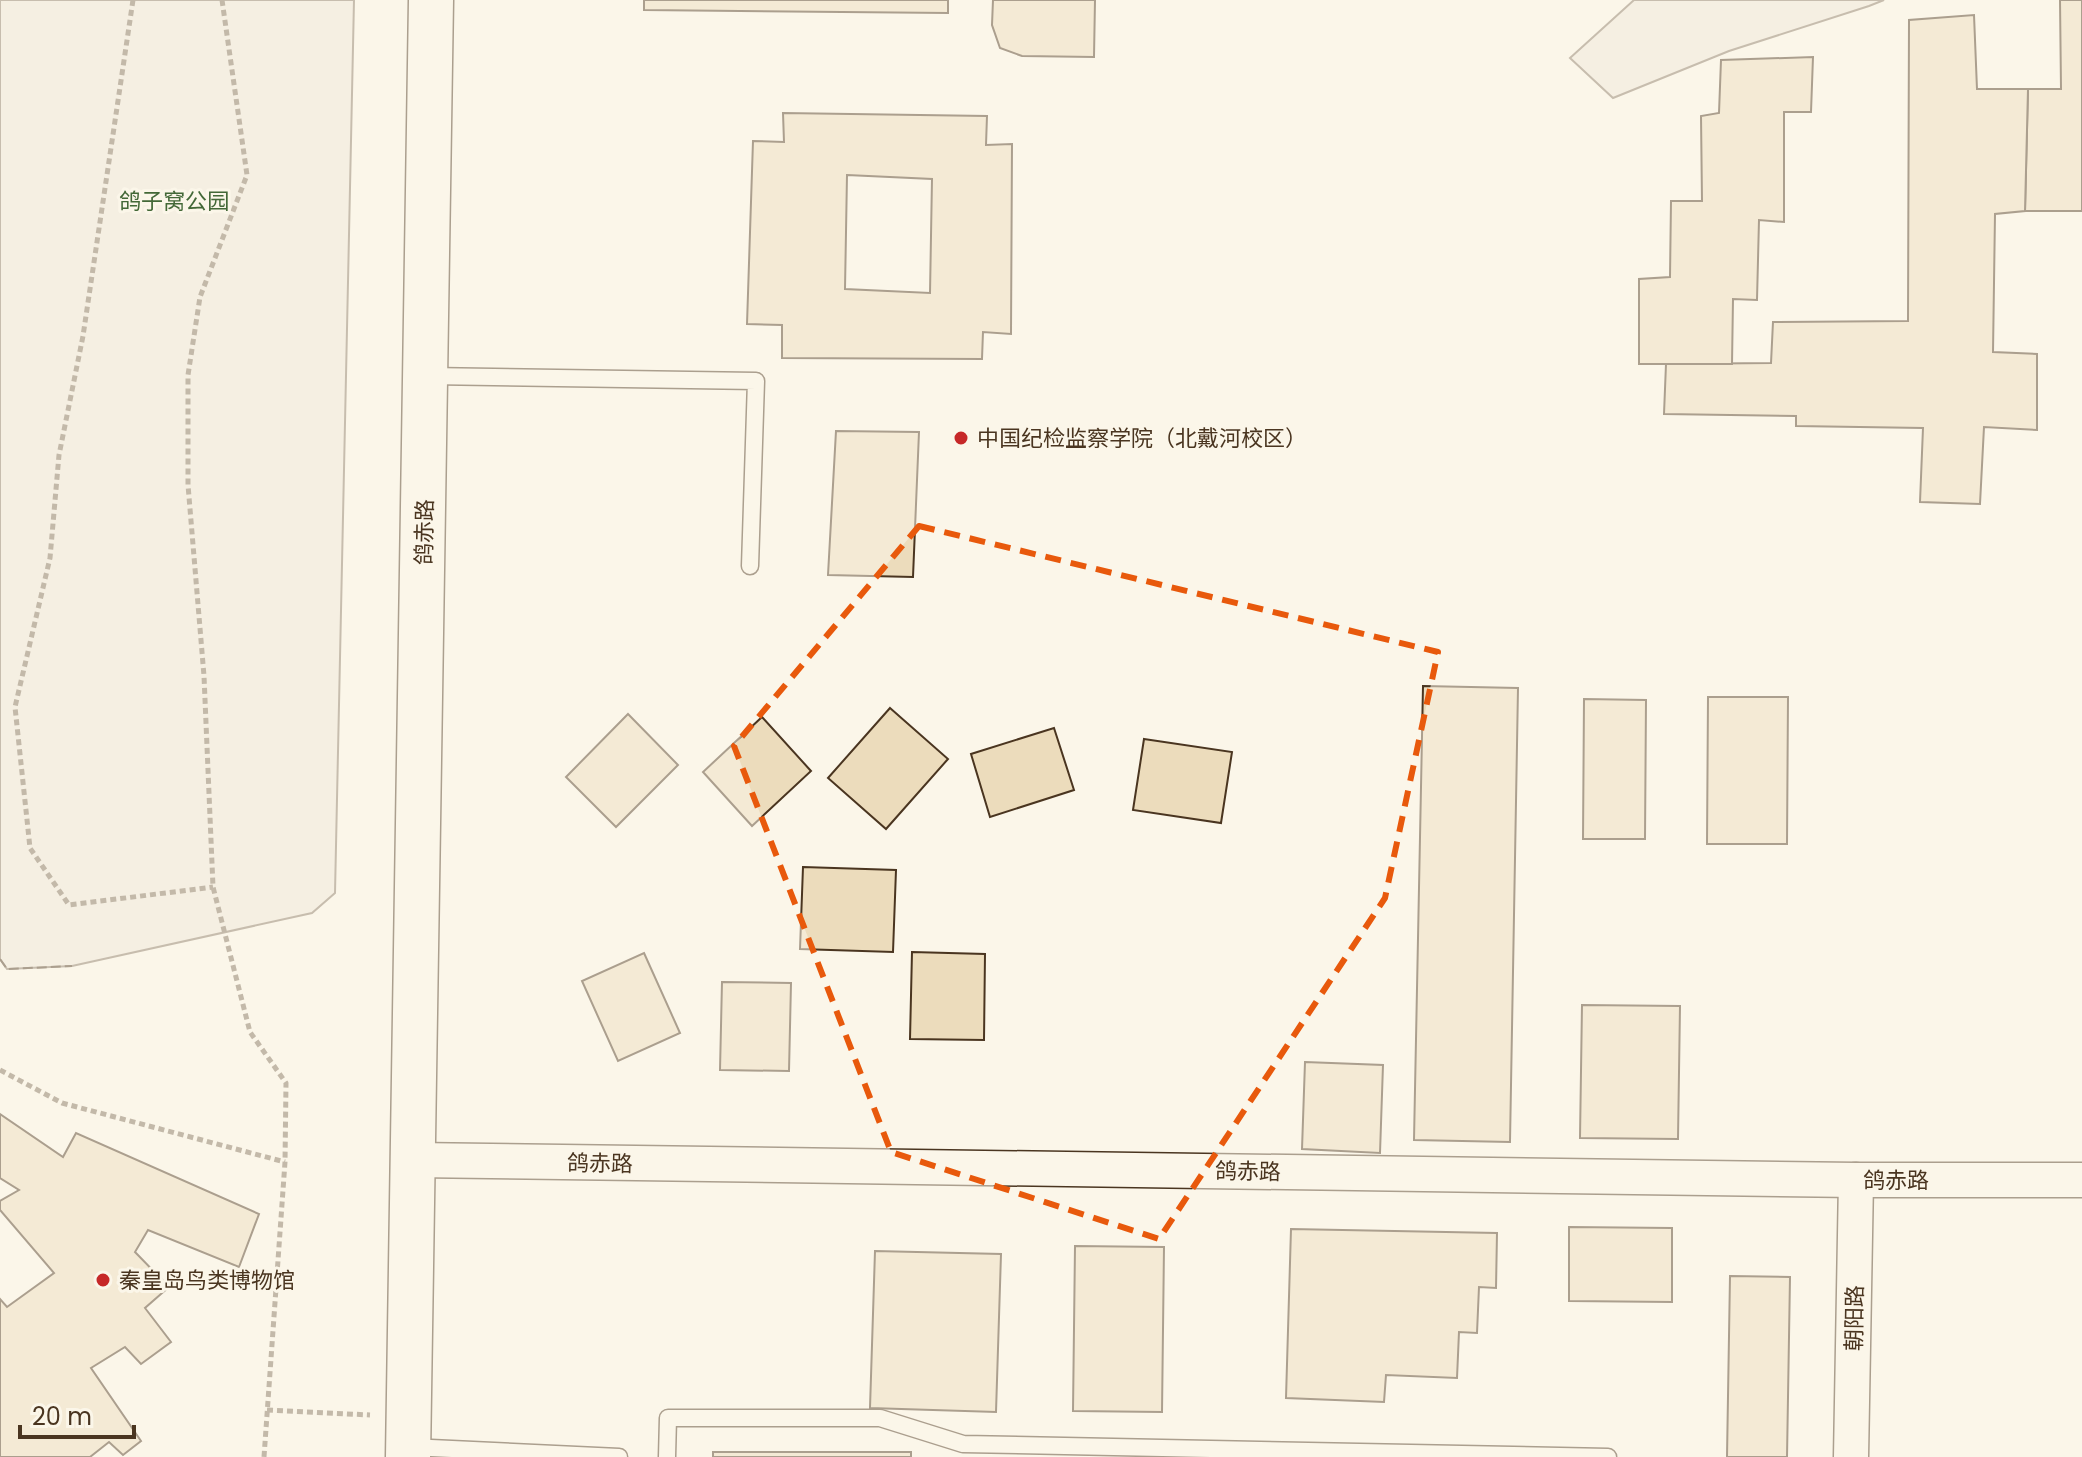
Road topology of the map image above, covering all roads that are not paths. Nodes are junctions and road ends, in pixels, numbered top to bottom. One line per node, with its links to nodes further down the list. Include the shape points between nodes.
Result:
1 (431, 0): 2 (main road, 鸽赤路)
2 (426, 376): 3 (lane, via 756,381); 4 (main road, 鸽赤路)
3 (750, 566)
4 (414, 1160): 5 (street, 鸽赤路); 7 (main road, 鸽赤路)
5 (1856, 1180): 6 (street, 鸽赤路); 11 (street, 朝阳路)
6 (2082, 1180)
7 (409, 1440): 8 (lane)
8 (619, 1457)
9 (667, 1457): 10 (lane, via 668,1418 880,1418 963,1444)
10 (1608, 1457)
11 (1851, 1457)

